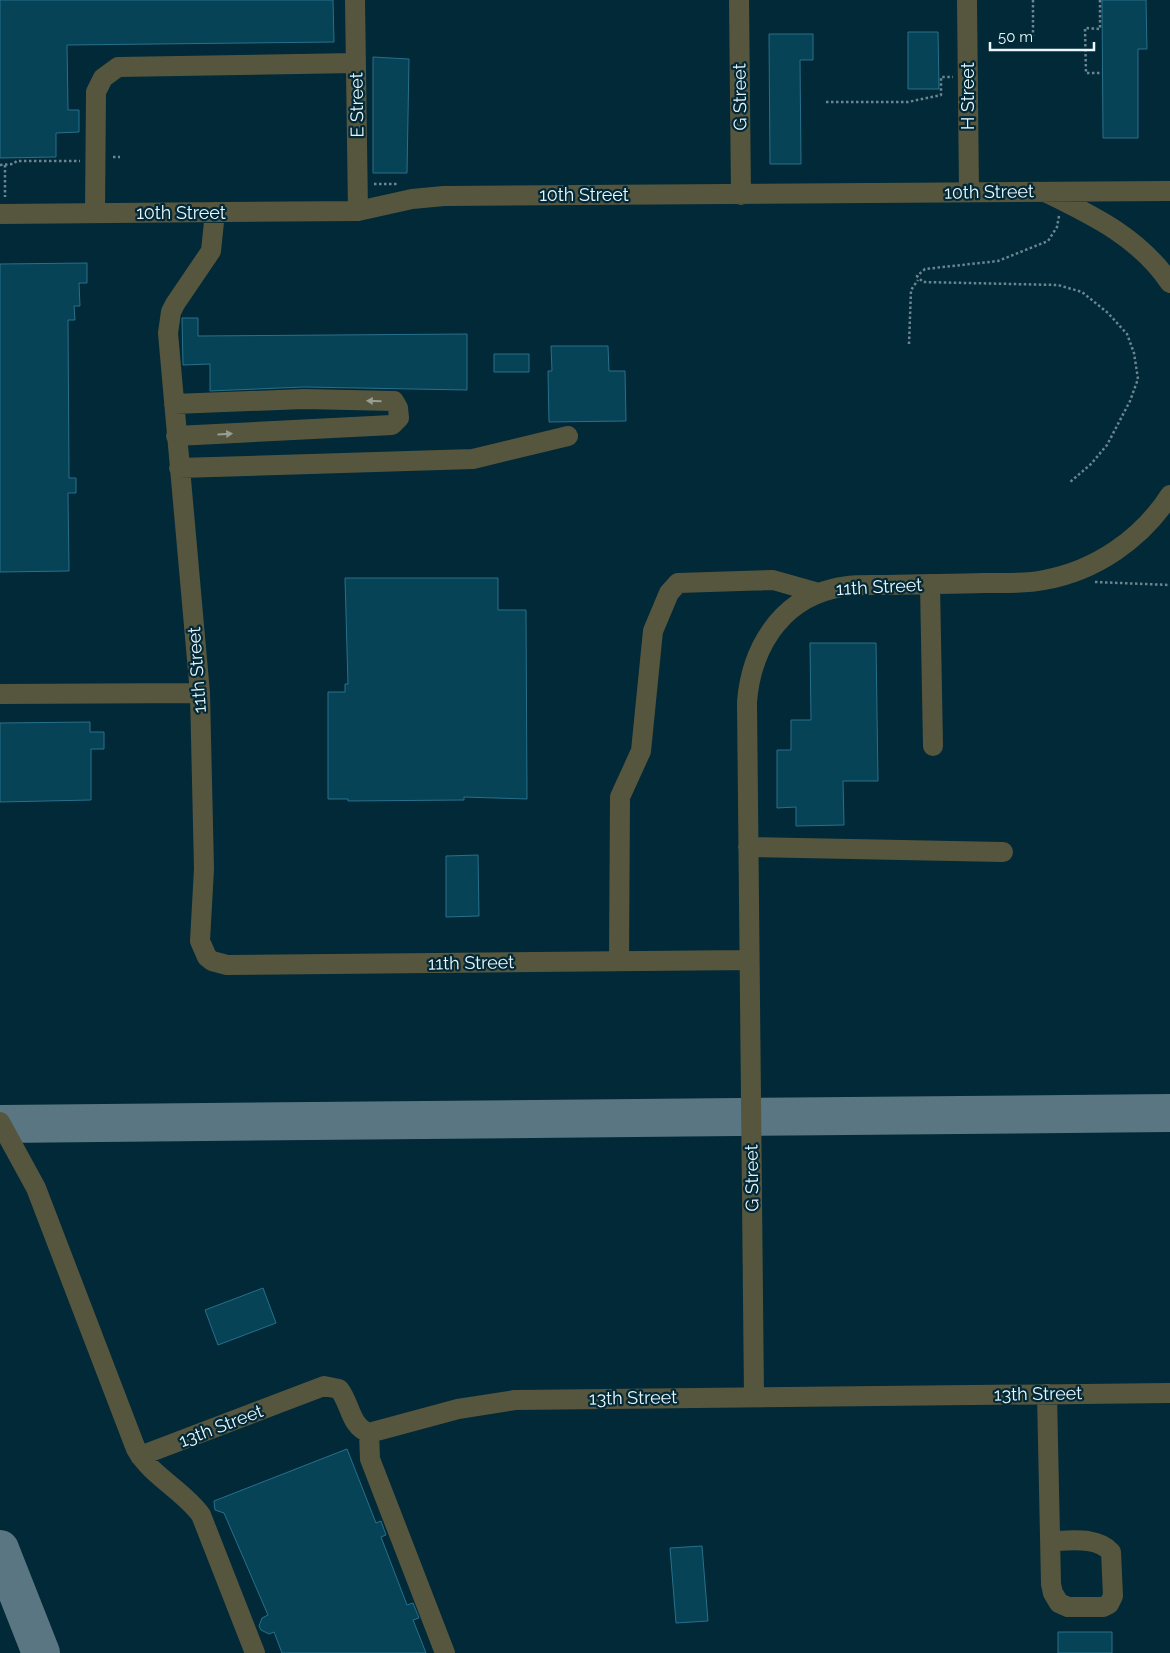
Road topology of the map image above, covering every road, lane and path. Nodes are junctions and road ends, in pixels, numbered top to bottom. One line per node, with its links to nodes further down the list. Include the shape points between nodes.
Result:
1 (356, 0): 7 (street, E Street)
2 (739, 0): 18 (street, G Street)
3 (967, 0): 17 (street, H Street)
4 (1033, 0): 6 (path)
5 (1100, 0): 8 (path, via 1100,29 1086,28 1086,73)
6 (1033, 36)
7 (356, 62): 12 (street, via 118,67 103,78 96,92); 21 (street, E Street)
8 (1102, 73)
9 (959, 76): 10 (path, via 941,77 941,95 908,102)
10 (826, 102)
11 (120, 157): 12 (path)
12 (95, 159): 13 (path); 23 (street)
13 (4, 164): 14 (path); 19 (path, via 5,200)
14 (0, 165)
15 (1044, 191): 16 (street, 10th Street); 17 (street, 10th Street); 20 (street)
16 (1170, 191)
17 (969, 192): 18 (street, 10th Street)
18 (741, 195): 21 (street, 10th Street, via 444,196 412,199)
19 (0, 200)
20 (1062, 200): 25 (path, via 1057,227 1048,241 998,262 925,269 919,272); 26 (street, via 1100,219 1133,241)
21 (358, 211): 22 (street, 10th Street)
22 (215, 212): 23 (street, 10th Street); 28 (street, 11th Street, via 211,251 171,312 168,339)
23 (95, 213): 24 (street, 10th Street)
24 (0, 214)
25 (919, 280): 27 (path, via 911,290); 32 (path, via 1058,285 1082,292 1127,334 1134,352 1136,386 1107,445)
26 (1170, 284)
27 (910, 344)
28 (174, 404): 29 (street, 11th Street); 29 (street, one-way to 28, via 392,425 399,418 394,401 304,399)
29 (176, 436): 31 (street, 11th Street)
30 (568, 436): 31 (street, via 473,459)
31 (179, 468): 38 (street, 11th Street)
32 (1069, 483)
33 (1170, 496): 35 (street, 11th Street, via 1146,526 1120,548 1087,567 1043,580)
34 (1092, 582): 36 (path)
35 (930, 584): 37 (street, 11th Street, via 846,586); 40 (street)
36 (1170, 585)
37 (818, 593): 41 (street, 11th Street, via 785,614 771,630 750,674 747,702); 44 (street, via 773,580 678,583 670,593 653,631 641,751 620,797)
38 (200, 693): 39 (street); 44 (street, 11th Street, via 204,869 200,941 203,952 212,961 237,965)
39 (0, 694)
40 (933, 746)
41 (748, 847): 42 (street); 43 (street, 11th Street)
42 (1003, 852)
43 (749, 960): 44 (street, 11th Street); 48 (street, G Street)
44 (619, 961)
45 (0, 1122): 50 (street, via 36,1188)
46 (1170, 1393): 47 (street, 13th Street)
47 (1047, 1394): 48 (street, 13th Street); 51 (street)
48 (754, 1397): 49 (street, 13th Street, via 515,1400 458,1409)
49 (369, 1434): 50 (street, 13th Street, via 355,1424 339,1389 324,1386); 53 (street, via 370,1459)
50 (140, 1456): 52 (street, via 201,1515)
51 (1050, 1541)
52 (254, 1653)
53 (445, 1653)

